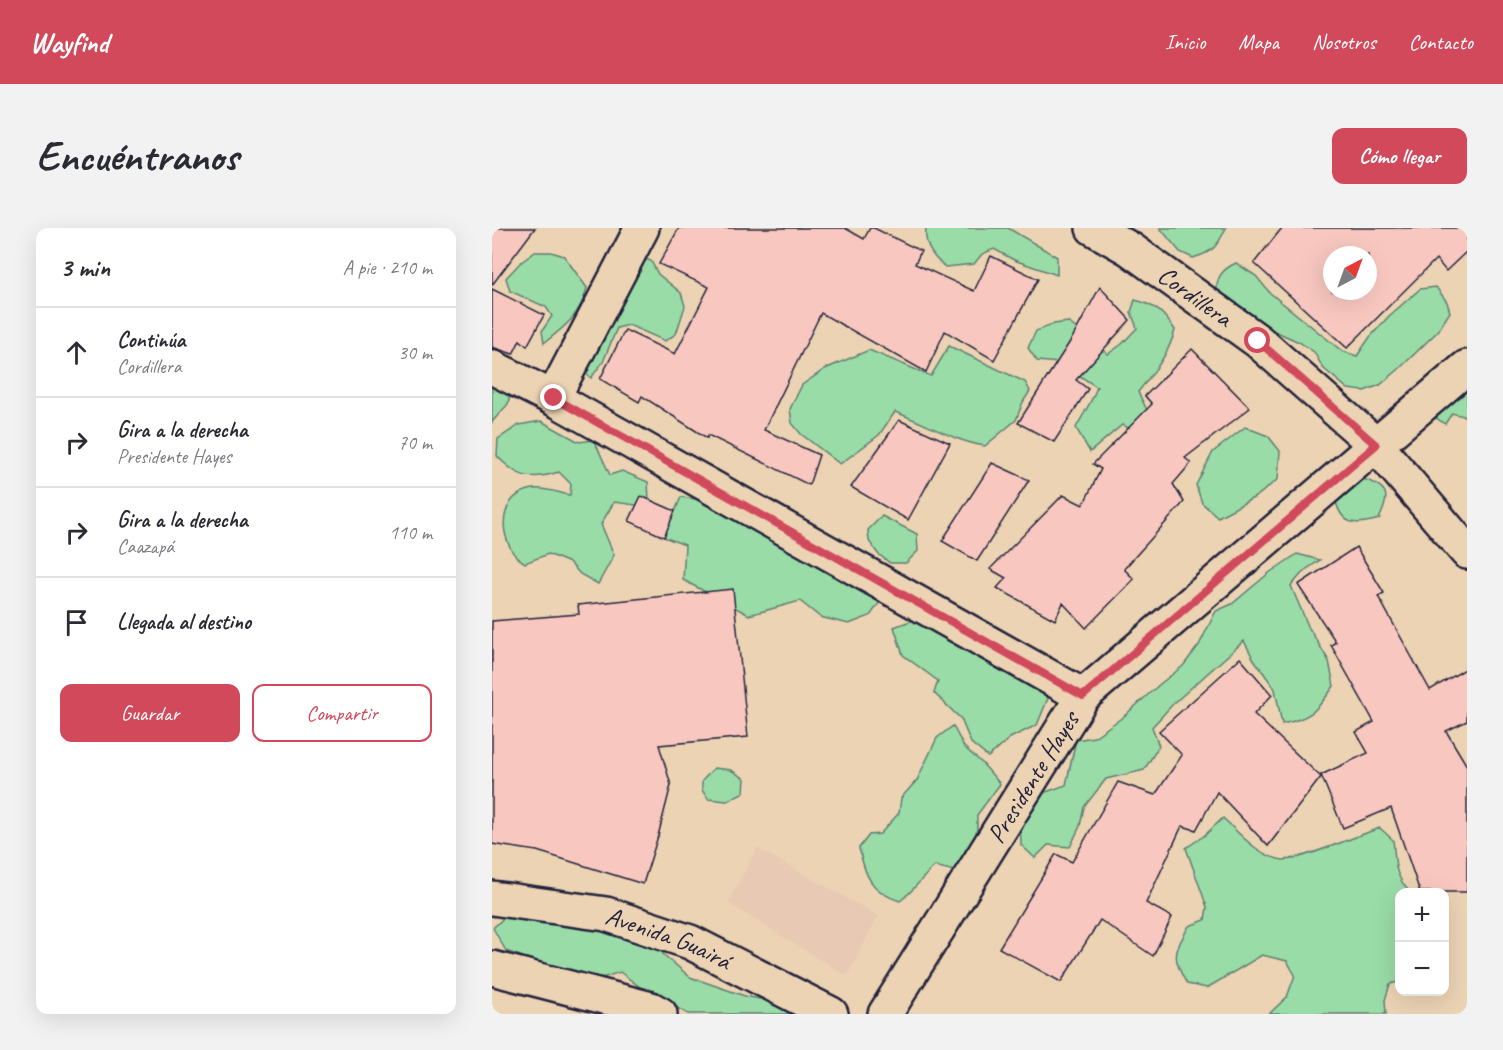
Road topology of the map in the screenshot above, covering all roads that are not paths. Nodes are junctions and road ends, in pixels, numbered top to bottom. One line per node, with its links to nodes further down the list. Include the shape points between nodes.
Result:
1 (642, 228): 5 (street)
2 (1093, 228): 6 (street, Cordillera, via 1130,249 1258,341)
3 (492, 367): 5 (street)
4 (1467, 367): 6 (street, Presidente Hayes)
5 (554, 398): 8 (street)
6 (1376, 445): 7 (street, Cordillera); 8 (street, Presidente Hayes)
7 (1467, 552)
8 (1083, 696): 13 (street, Presidente Hayes)
9 (492, 898): 12 (street, Avenida Guairá, via 606,914 690,942)
10 (492, 968): 11 (street)
11 (660, 1014)
12 (831, 1014)
13 (885, 1014)

